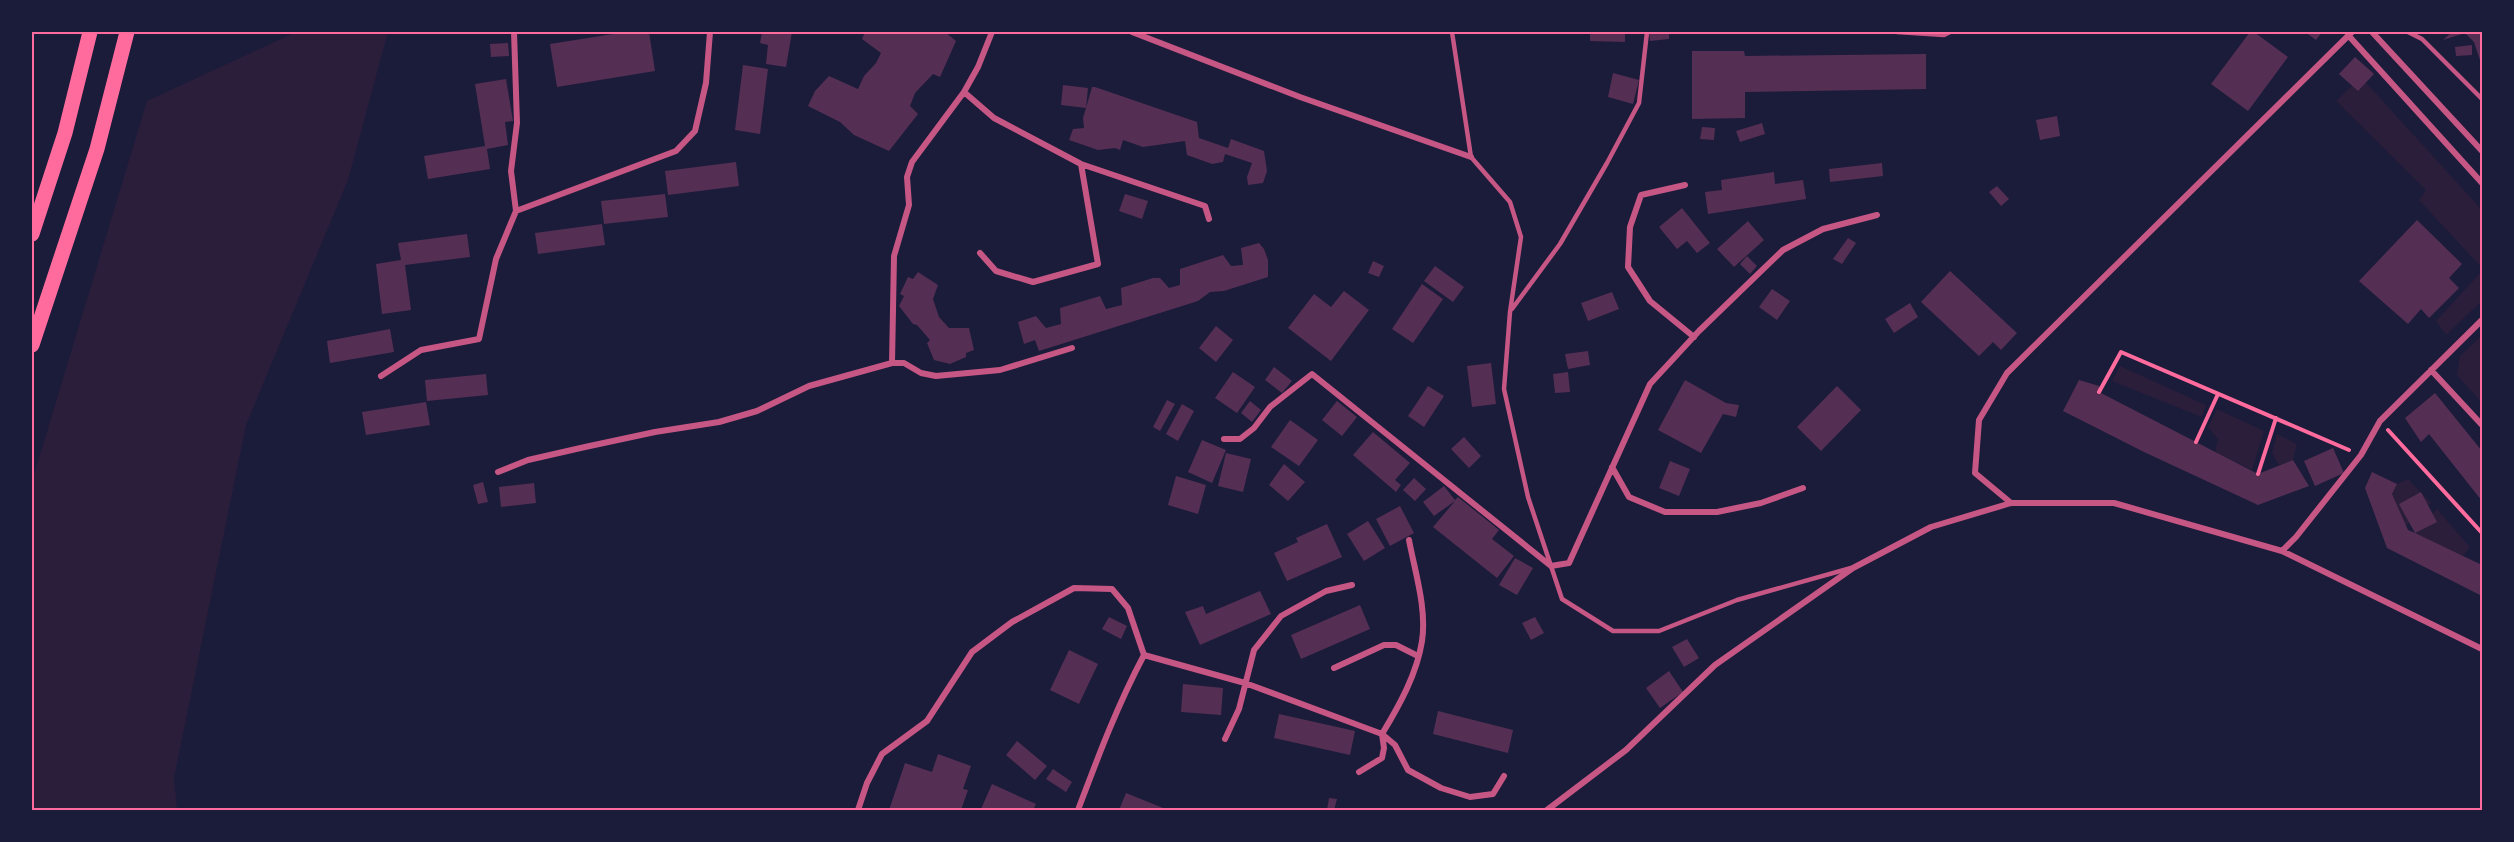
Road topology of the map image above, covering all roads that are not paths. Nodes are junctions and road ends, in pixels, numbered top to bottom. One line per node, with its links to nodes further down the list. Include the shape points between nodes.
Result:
1 (90, 32): 24 (highway)
2 (127, 32): 29 (highway, via 98,149)
3 (514, 32): 21 (street, via 517,123 511,171)
4 (710, 32): 21 (street, via 706,83 695,131 676,152)
5 (992, 32): 14 (street)
6 (1132, 32): 17 (street)
7 (1452, 32): 17 (lane)
8 (1647, 32): 26 (lane, via 1639,103 1560,244)
9 (1897, 32): 10 (lane, via 1944,36)
10 (1950, 32)
11 (2372, 32): 16 (street)
12 (2408, 32): 15 (lane, via 2422,39)
13 (2349, 33): 19 (street); 39 (street, via 2007,373 1979,420 1976,473)
14 (963, 92): 18 (street, via 994,118); 31 (street, via 912,162 907,177 909,205 894,256)
15 (2482, 99)
16 (2482, 151)
17 (1471, 157): 26 (lane, via 1510,202 1521,237)
18 (1081, 164): 23 (street, via 1205,206); 25 (street, via 1098,264 1033,282 996,272)
19 (2482, 183)
20 (1685, 185): 28 (street, via 1641,195 1630,227 1628,267 1650,301)
21 (516, 211): 33 (street, via 496,259 479,339 421,350)
22 (1877, 215): 28 (street, via 1823,229 1783,250)
23 (1209, 219)
24 (32, 234)
25 (980, 253)
26 (1510, 312): 42 (lane, via 1504,389 1528,496)
27 (2482, 320): 32 (street)
28 (1694, 337): 36 (street, via 1650,384)
29 (32, 345)
30 (1072, 348): 31 (street, via 1000,370 936,376 904,363)
31 (892, 363): 37 (street, via 809,386 757,411 719,422 528,460)
32 (2431, 370): 34 (street); 41 (street, via 2380,421 2361,455)
33 (381, 376)
34 (2482, 425)
35 (1224, 439): 42 (street, via 1240,439 1270,407 1312,374)
36 (1612, 467): 38 (street, via 1629,497 1665,512 1717,512 1761,503); 42 (street, via 1569,563)
37 (498, 472)
38 (1803, 488)
39 (2011, 504): 41 (street, via 2114,503); 43 (street, via 1931,527)
40 (1409, 540): 47 (street, via 1422,608)
41 (2282, 551): 45 (street)
42 (1551, 566): 43 (lane, via 1562,598 1613,632 1659,631 1737,600)
43 (1853, 568): 56 (street, via 1715,665 1626,750)
44 (1352, 585): 49 (street, via 1326,591 1281,616 1254,650)
45 (2482, 649)
46 (1144, 656): 49 (street); 54 (street, via 1128,608 1113,589 1074,588 1012,622 972,652 927,721 882,754); 55 (street, via 1105,735)
47 (1418, 656): 48 (street, via 1396,645 1384,645); 50 (street, via 1411,681)
48 (1334, 668)
49 (1245, 683): 50 (street); 51 (street, via 1239,709)
50 (1382, 734): 52 (street, via 1382,758); 53 (street, via 1395,745 1408,770 1441,788 1470,797 1492,794)
51 (1225, 739)
52 (1359, 772)
53 (1504, 776)
54 (858, 810)
55 (1078, 810)
56 (1547, 810)

